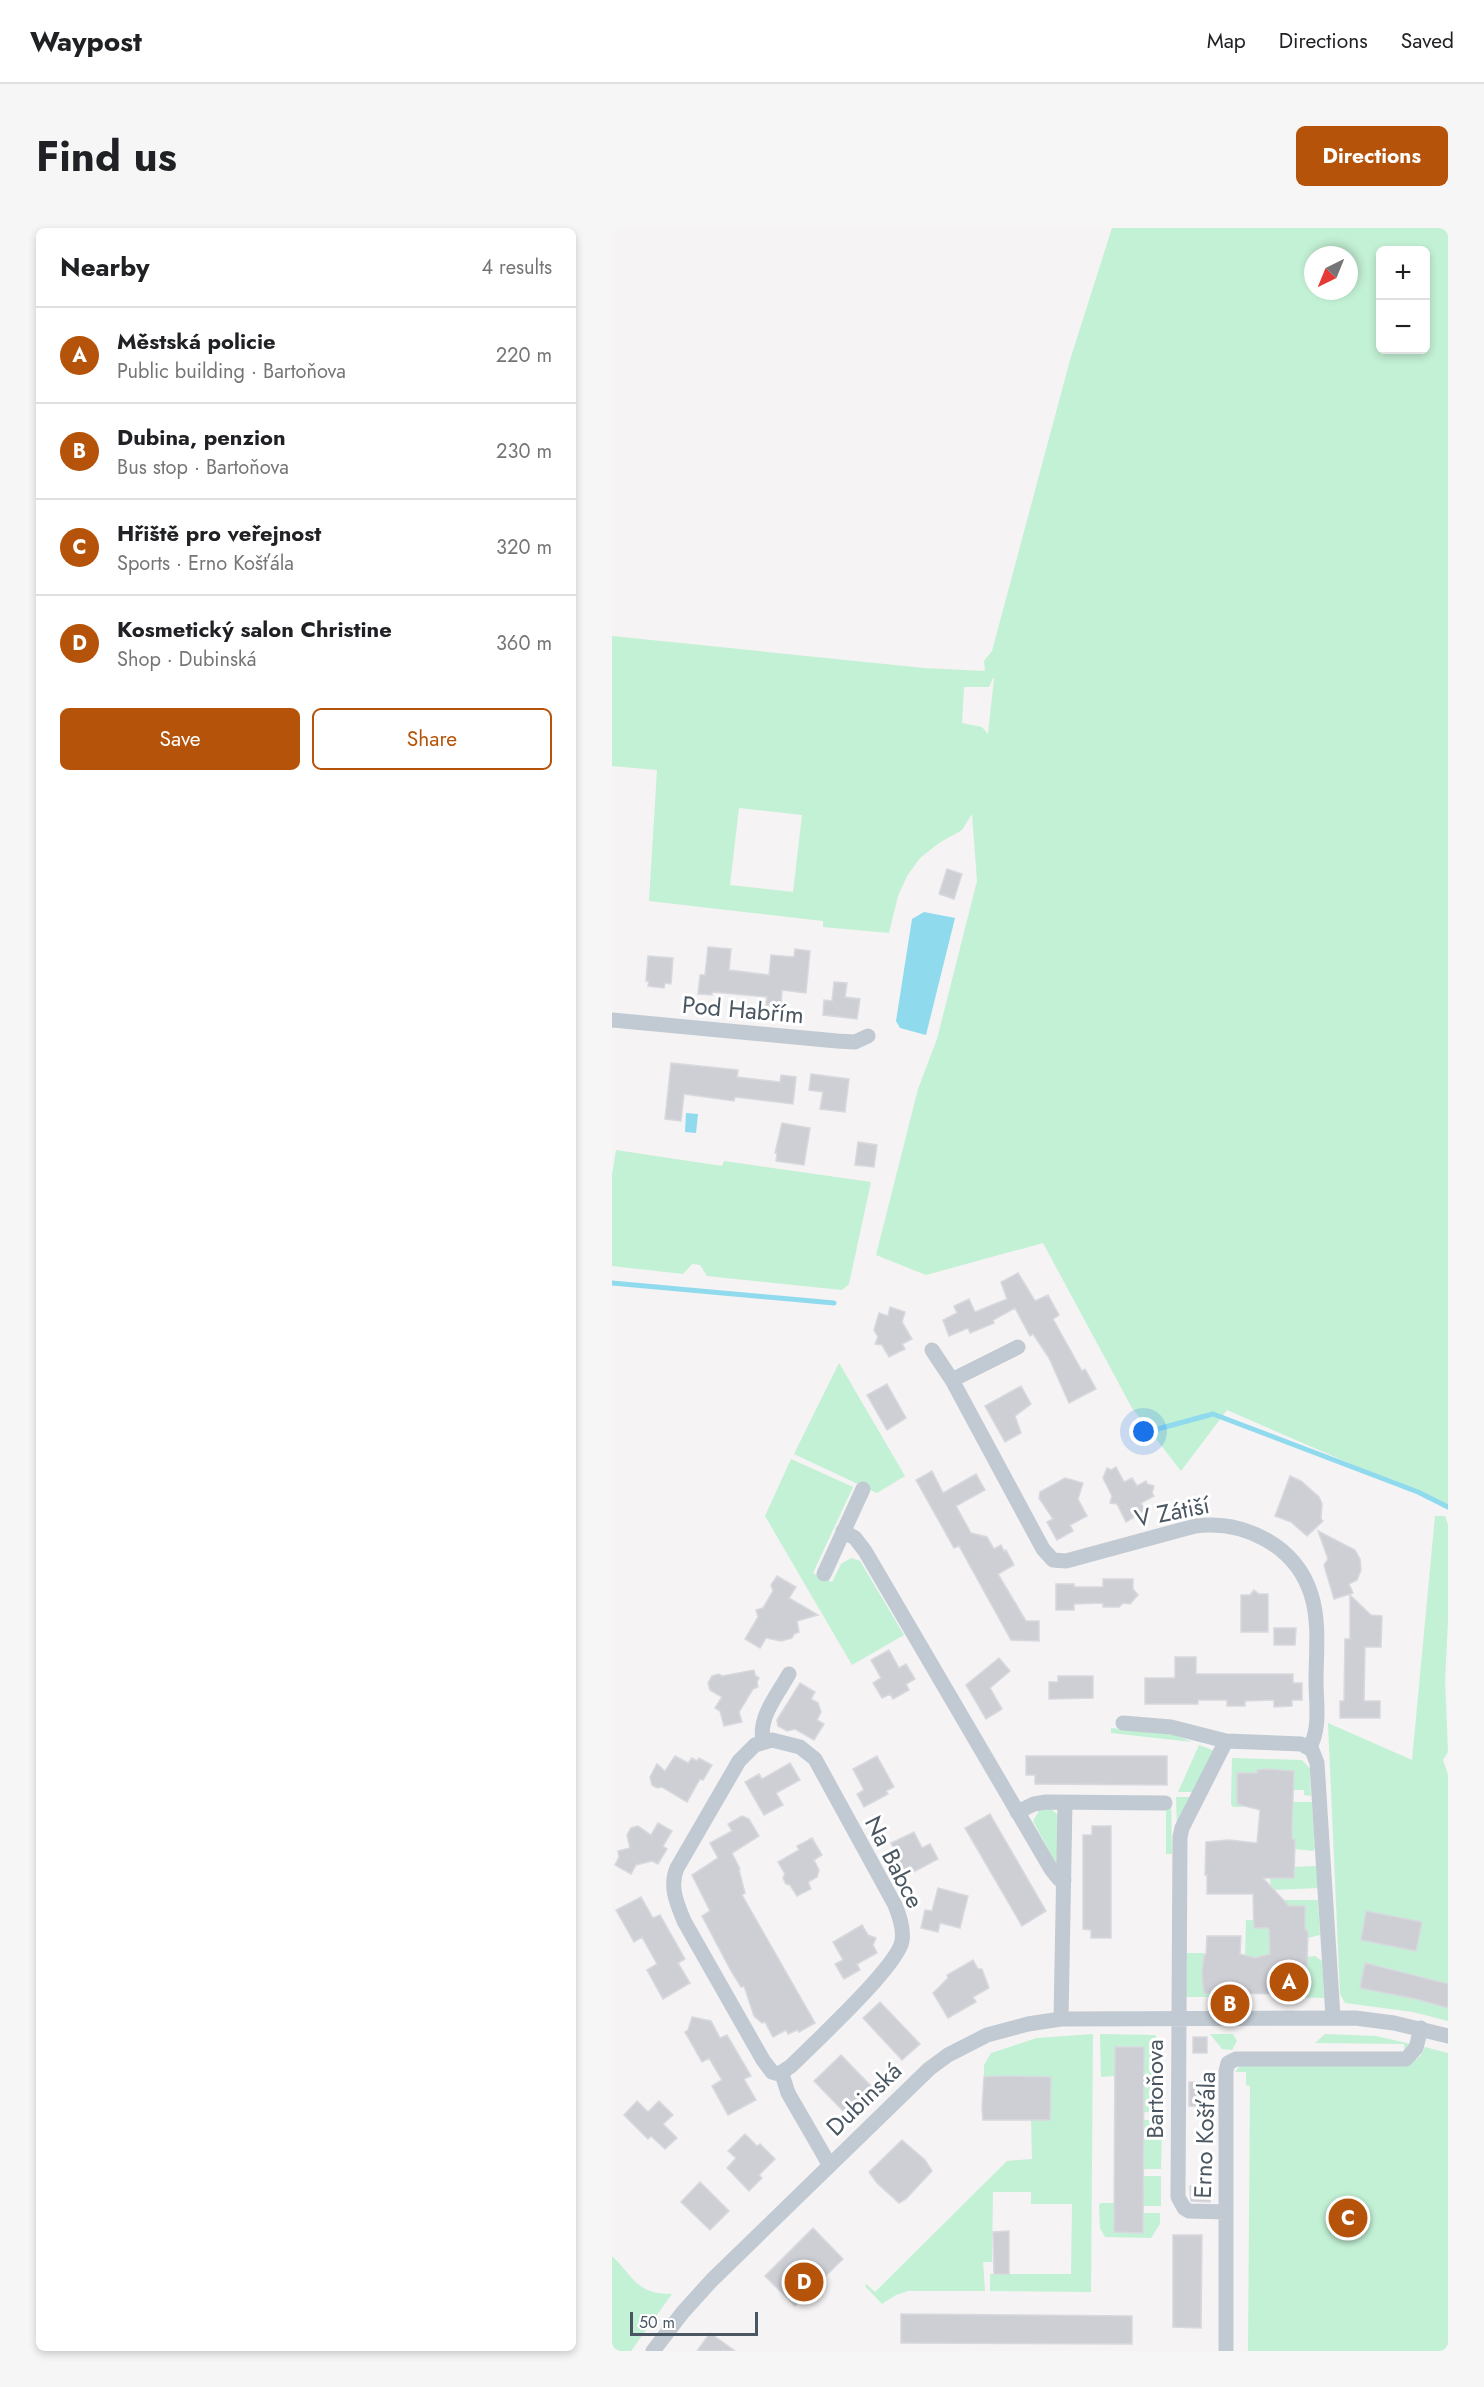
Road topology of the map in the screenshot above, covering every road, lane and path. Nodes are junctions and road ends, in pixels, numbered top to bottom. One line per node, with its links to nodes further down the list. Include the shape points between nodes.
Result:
1 (612, 1020): 2 (street, Pod Habřím, via 837,1041 855,1042)
2 (868, 1036)
3 (1018, 1347): 5 (street)
4 (932, 1350): 5 (street, V Zátiší)
5 (952, 1380): 13 (street, V Zátiší, via 1042,1549 1053,1560 1066,1561 1213,1524 1255,1534 1289,1558 1307,1584 1315,1611 1316,1717)
6 (863, 1489): 7 (street)
7 (843, 1531): 8 (street); 16 (street, via 865,1551)
8 (824, 1574)
9 (789, 1674): 11 (street, via 764,1718)
10 (1123, 1723): 12 (street, via 1170,1727)
11 (763, 1741): 23 (street, via 739,1761 677,1868 673,1884 684,1921 763,2060 772,2072); 23 (street, Na Babce, via 800,1747 815,1759 895,1905 902,1930 900,1949 887,1969)
12 (1226, 1741): 13 (street, via 1294,1743); 19 (street, via 1180,1833)
13 (1309, 1748): 18 (street, via 1317,1763)
14 (1065, 1803): 15 (street); 16 (street, via 1040,1803); 17 (street)
15 (1164, 1803)
16 (1017, 1812): 17 (street, via 1051,1869)
17 (1064, 1880): 20 (street)
18 (1333, 2017): 19 (street, Bartoňova); 21 (street, Bartoňova)
19 (1177, 2018): 20 (street, Dubinská); 25 (street, Bartoňova, via 1178,2197 1189,2211)
20 (1061, 2019): 24 (street, Dubinská, via 1006,2029 948,2055 910,2085)
21 (1421, 2028): 22 (street, Bartoňova); 25 (street, Erno Košťála, via 1416,2048 1406,2059 1236,2059 1228,2063)
22 (1448, 2036)
23 (782, 2074): 24 (street, via 791,2099)
24 (829, 2164): 26 (street, Dubinská, via 698,2295)
25 (1226, 2212): 27 (street, Erno Košťála)
26 (653, 2351)
27 (1226, 2351)

